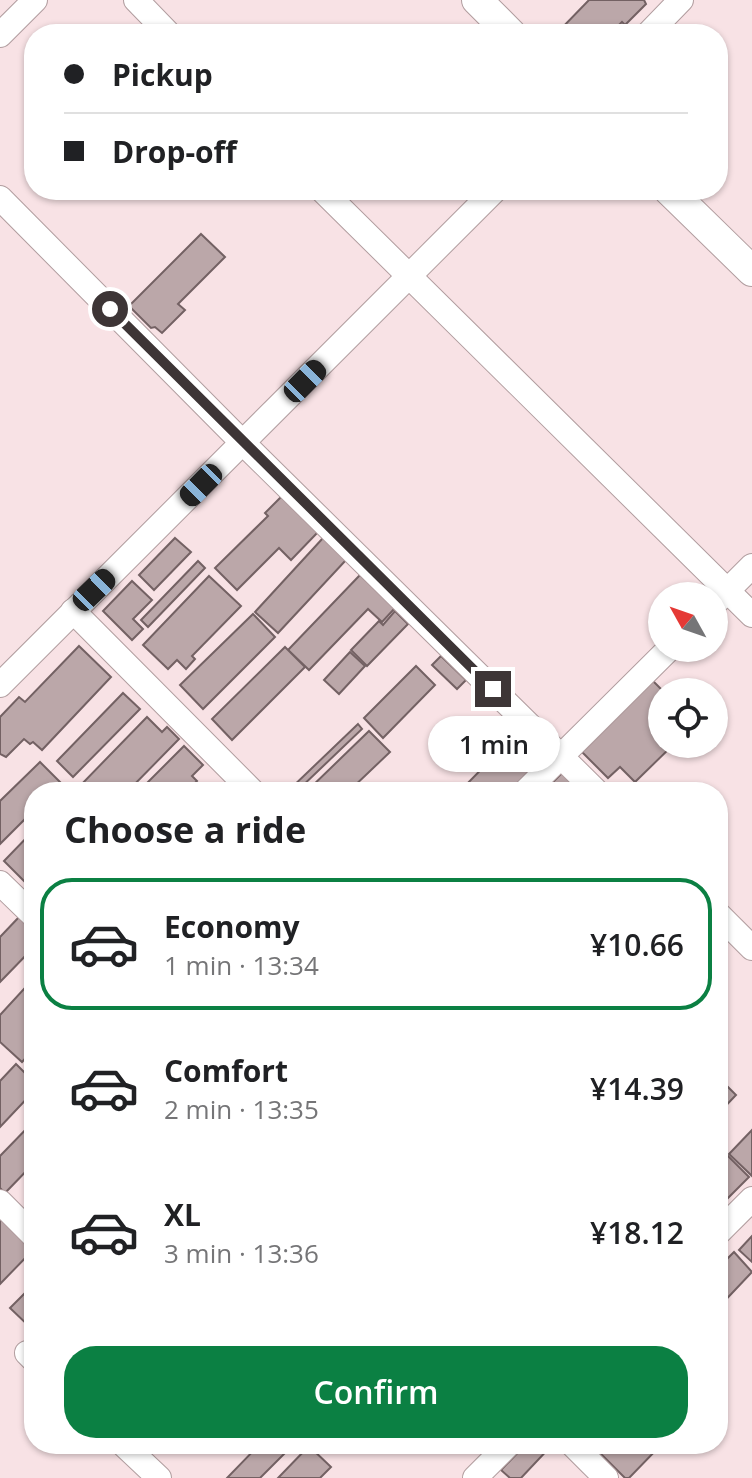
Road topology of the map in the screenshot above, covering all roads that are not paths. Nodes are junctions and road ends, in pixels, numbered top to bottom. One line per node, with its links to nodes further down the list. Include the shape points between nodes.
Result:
1 (35, 0): 8 (street)
2 (136, 0): 5 (street)
3 (477, 0): 6 (street)
4 (681, 0): 7 (street)
5 (159, 24)
6 (501, 24)
7 (658, 24)
8 (0, 35)
9 (0, 198): 15 (street)
10 (332, 200): 14 (street)
11 (485, 200): 14 (street)
12 (679, 200): 13 (street)
13 (752, 271)
14 (408, 278): 15 (street); 17 (street)
15 (243, 443): 20 (street); 24 (street)
16 (752, 566): 18 (street)
17 (706, 582)
18 (728, 590)
19 (728, 601): 21 (street)
20 (73, 611): 23 (street); 25 (street)
21 (752, 615)
22 (656, 662): 24 (street)
23 (0, 685)
24 (561, 756): 26 (street); 27 (street)
25 (243, 782)
26 (535, 782)
27 (587, 782)
28 (0, 883): 29 (street)
29 (24, 906)
30 (728, 924): 31 (street)
31 (752, 948)
32 (752, 1199): 34 (street)
33 (0, 1202): 35 (street)
34 (728, 1223)
35 (24, 1226)
36 (134, 1454): 39 (street)
37 (499, 1454): 40 (street)
38 (582, 1454): 41 (street)
39 (159, 1478)
40 (475, 1478)
41 (606, 1478)

